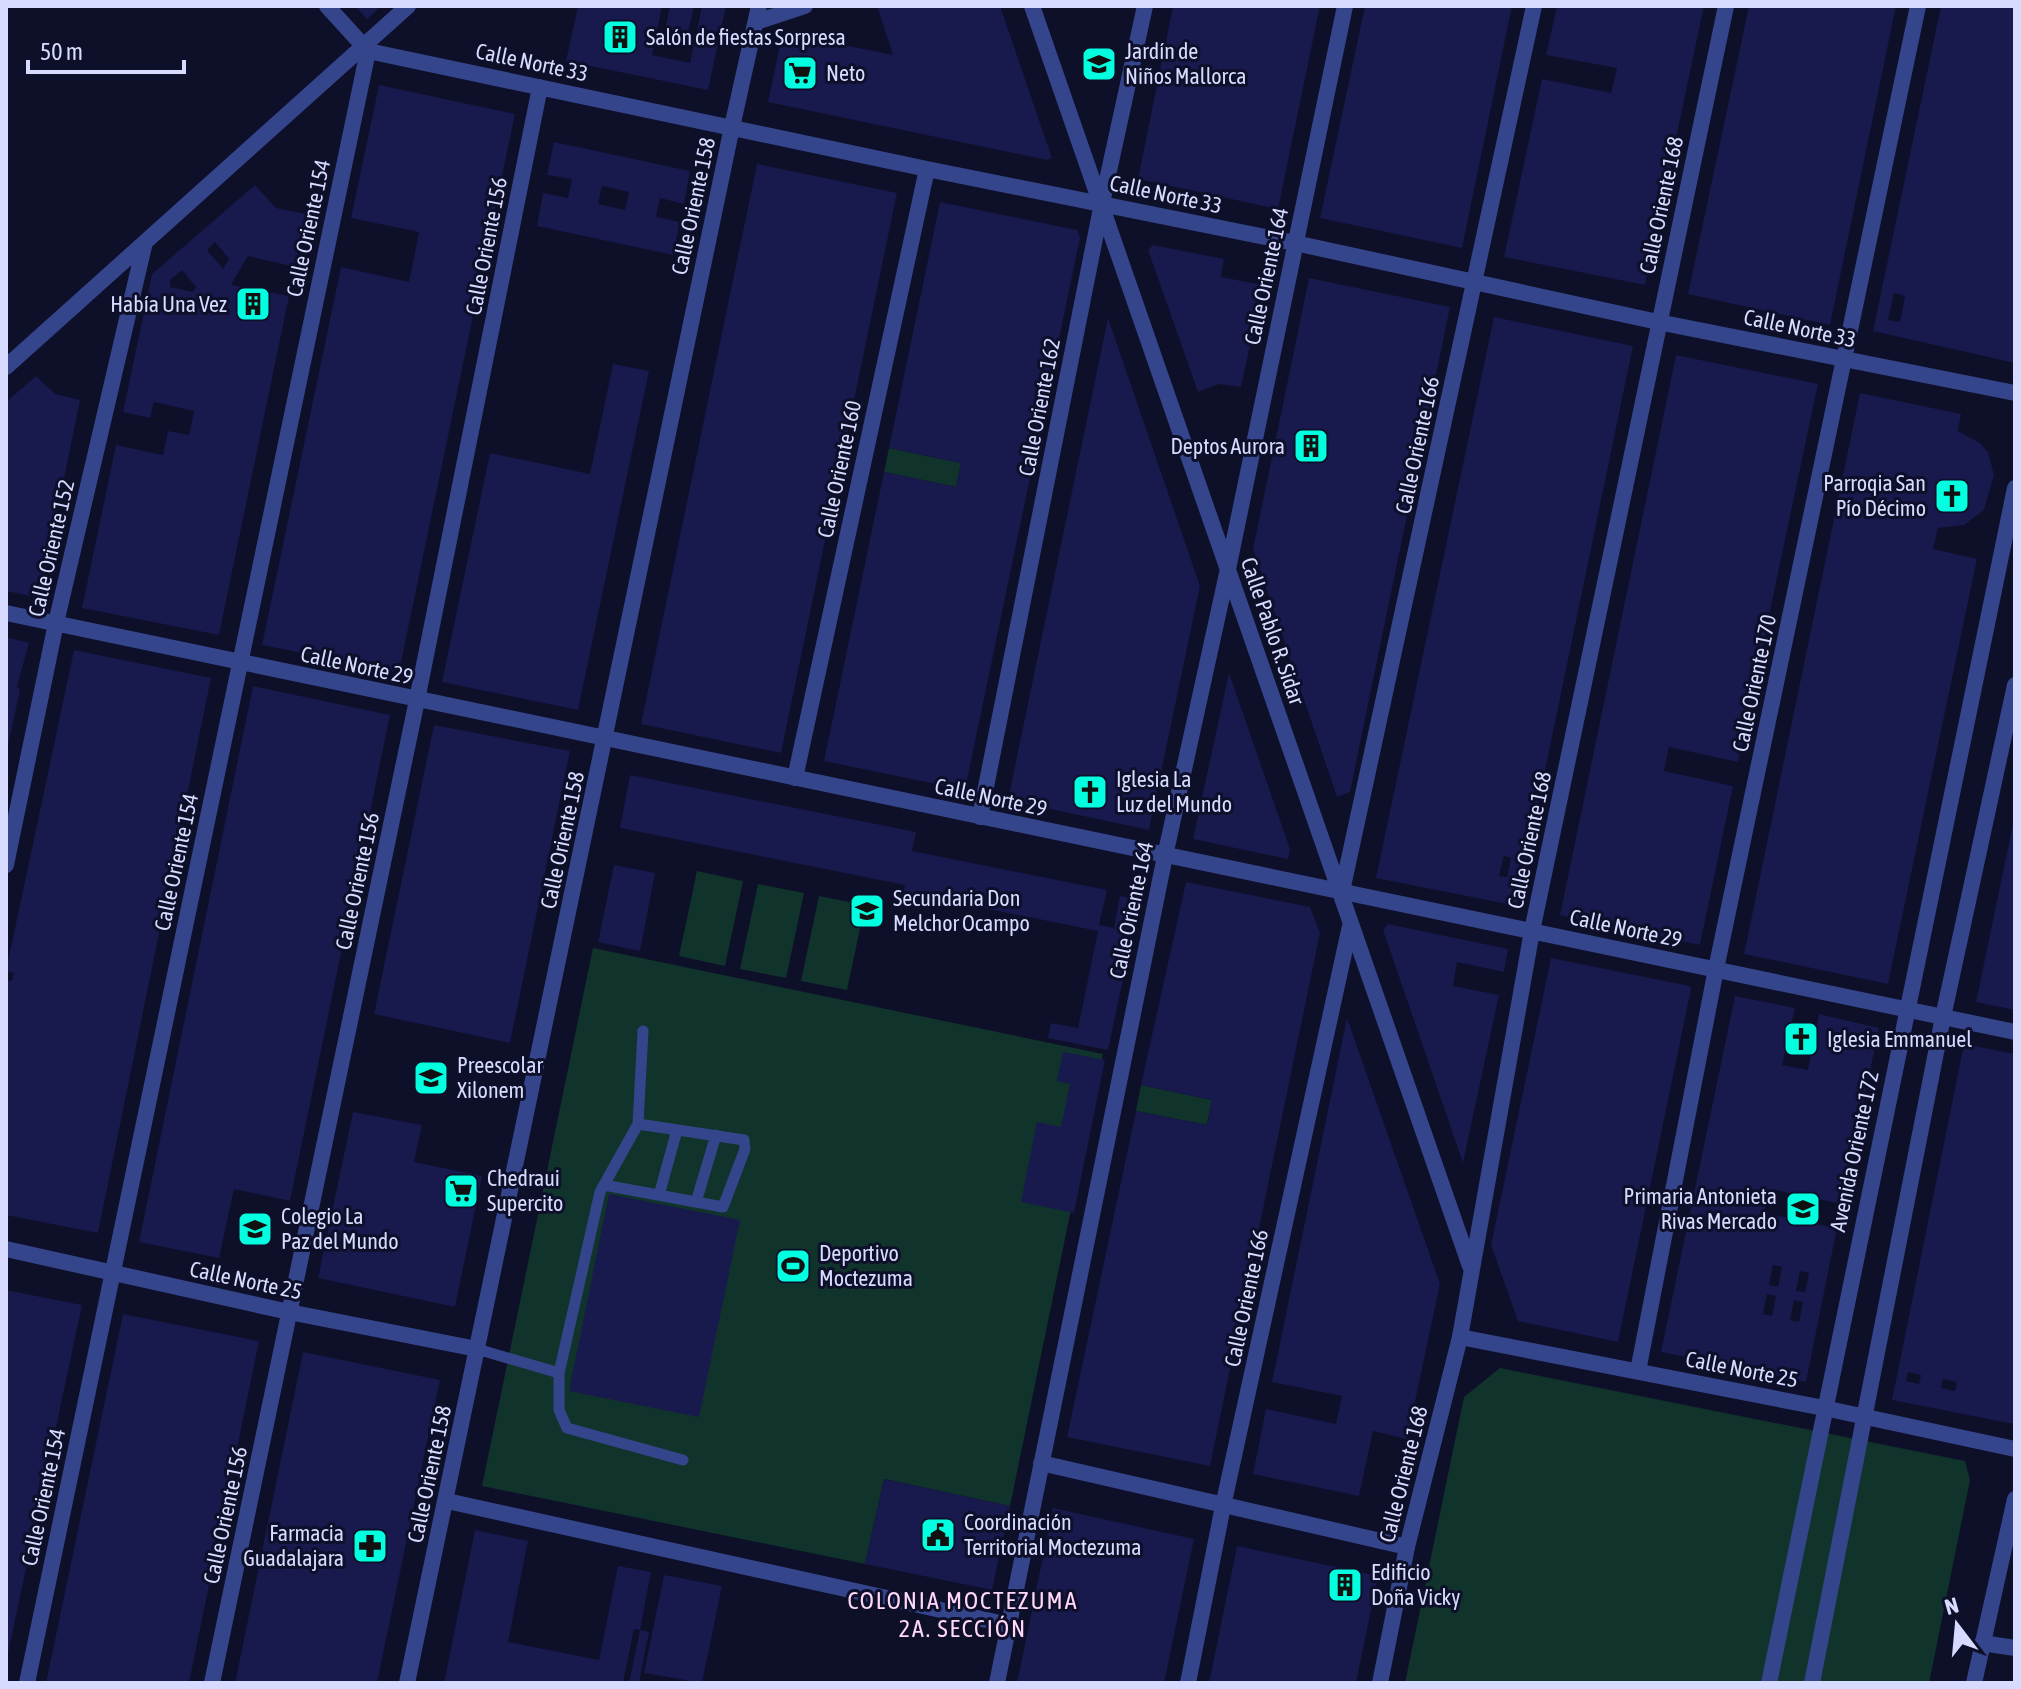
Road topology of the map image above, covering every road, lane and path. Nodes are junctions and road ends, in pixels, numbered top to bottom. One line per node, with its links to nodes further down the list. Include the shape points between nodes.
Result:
1 (327, 6): 11 (street)
2 (408, 6): 11 (street)
3 (805, 6): 10 (street)
4 (1032, 6): 15 (street, Calle Pablo R. Sidar)
5 (1145, 6): 15 (street, Calle Oriente 162)
6 (1345, 6): 17 (street, Calle Oriente 164)
7 (1534, 6): 18 (street, Calle Oriente 166)
8 (1726, 6): 19 (street, Calle Oriente 168)
9 (1918, 6): 20 (street, Calle Oriente 170)
10 (757, 14): 13 (street, Calle Oriente 158)
11 (365, 48): 12 (street, Calle Norte 33); 16 (street); 27 (street, Calle Oriente 154)
12 (540, 87): 13 (street, Calle Norte 33); 29 (street, Calle Oriente 156)
13 (732, 127): 14 (street, Calle Norte 33); 30 (street, Calle Oriente 158)
14 (927, 169): 15 (street, Calle Norte 33); 31 (street, Calle Oriente 160)
15 (1102, 203): 17 (street, Calle Norte 33); 24 (street, Calle Pablo R. Sidar); 32 (street, Calle Oriente 162)
16 (145, 242): 21 (street); 26 (street, Calle Oriente 152)
17 (1295, 243): 18 (street, Calle Norte 33); 24 (street, Calle Oriente 164)
18 (1475, 283): 19 (street, Calle Norte 33); 35 (street, Calle Oriente 166)
19 (1658, 322): 20 (street, Calle Norte 33); 37 (street, Calle Oriente 168)
20 (1845, 360): 22 (street, Calle Norte 33); 38 (street, Calle Oriente 170)
21 (6, 367)
22 (2015, 393)
23 (2015, 488): 39 (street, Avenida Oriente 172)
24 (1228, 569): 33 (street, Calle Oriente 164); 35 (street, Calle Pablo R. Sidar)
25 (6, 613): 26 (street, Calle Norte 29)
26 (56, 623): 27 (street, Calle Norte 29); 34 (street, Calle Oriente 152)
27 (241, 663): 29 (street, Calle Norte 29); 51 (street, Calle Oriente 154)
28 (2015, 685): 40 (street)
29 (417, 700): 30 (street, Calle Norte 29); 52 (street, Calle Oriente 156)
30 (606, 738): 31 (street, Calle Norte 29); 54 (street, Calle Oriente 158)
31 (795, 778): 32 (street, Calle Norte 29)
32 (980, 817): 33 (street, Calle Norte 29)
33 (1165, 856): 35 (street, Calle Norte 29); 61 (street, Calle Oriente 164)
34 (6, 865)
35 (1342, 893): 36 (street, Calle Pablo R. Sidar); 37 (street, Calle Norte 29)
36 (1350, 923): 50 (street, Calle Pablo R. Sidar); 64 (street, Calle Oriente 166)
37 (1532, 931): 38 (street, Calle Norte 29); 50 (street, Calle Oriente 168)
38 (1716, 969): 39 (street, Calle Norte 29); 55 (street, Calle Oriente 170)
39 (1906, 1009): 40 (street, Calle Norte 29); 57 (street, Avenida Oriente 172)
40 (1943, 1017): 42 (street, Calle Norte 29); 58 (street)
41 (643, 1031): 43 (lane)
42 (2015, 1032)
43 (638, 1124): 44 (lane); 46 (lane)
44 (677, 1130): 45 (lane); 47 (lane)
45 (716, 1135): 48 (lane); 48 (lane, via 744,1140 745,1149 723,1207)
46 (604, 1185): 47 (lane); 56 (lane)
47 (659, 1195): 48 (lane)
48 (696, 1202)
49 (6, 1249): 51 (street, Calle Norte 25)
50 (1472, 1270): 53 (street, Calle Oriente 168)
51 (112, 1273): 52 (street, Calle Norte 25); 69 (street, Calle Oriente 154)
52 (289, 1312): 54 (street, Calle Norte 25); 70 (street, Calle Oriente 156)
53 (1460, 1337): 55 (street, Calle Norte 25); 65 (street, Calle Oriente 168)
54 (477, 1349): 56 (lane); 63 (street, Calle Oriente 158)
55 (1638, 1371): 57 (street, Calle Norte 25)
56 (559, 1373): 60 (lane, via 559,1410 567,1428)
57 (1824, 1408): 58 (street, Calle Norte 25); 75 (street, Avenida Oriente 172)
58 (1864, 1417): 59 (street, Calle Norte 25); 76 (street)
59 (2015, 1449)
60 (683, 1460)
61 (1041, 1463): 64 (street); 66 (street, Calle Oriente 164)
62 (2015, 1499): 67 (street)
63 (447, 1501): 66 (street); 71 (street, Calle Oriente 158)
64 (1223, 1506): 65 (street); 73 (street, Calle Oriente 166)
65 (1407, 1547): 74 (street, Calle Oriente 168)
66 (1009, 1625): 72 (street, Calle Oriente 164)
67 (1982, 1643): 68 (street); 77 (street)
68 (2015, 1648)
69 (27, 1683)
70 (212, 1683)
71 (407, 1683)
72 (997, 1683)
73 (1188, 1683)
74 (1380, 1683)
75 (1769, 1683)
76 (1812, 1683)
77 (1974, 1683)

